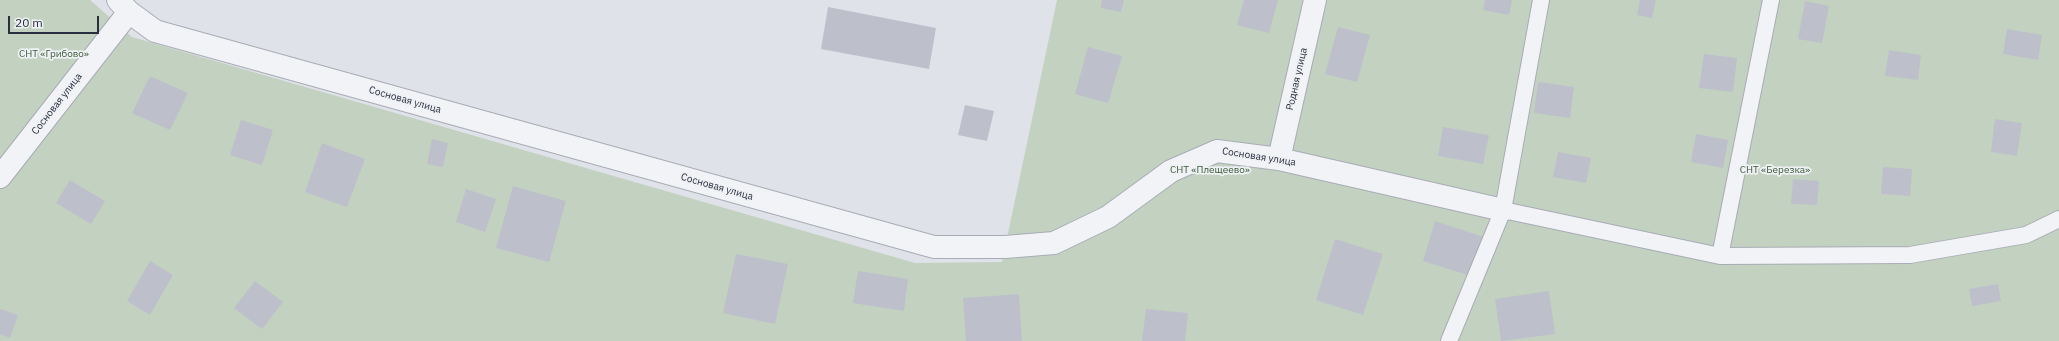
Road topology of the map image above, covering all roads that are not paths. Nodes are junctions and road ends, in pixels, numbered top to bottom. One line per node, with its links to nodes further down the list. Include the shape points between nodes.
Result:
1 (1315, 0): 5 (street, Родная улица)
2 (1541, 0): 7 (lane)
3 (1771, 0): 9 (lane)
4 (124, 6): 5 (street, Сосновая улица, via 155,30 934,247 1005,247 1054,243 1108,217 1171,171 1217,151); 6 (street, Сосновая улица)
5 (1279, 159): 7 (street, Сосновая улица)
6 (0, 177)
7 (1503, 210): 9 (lane); 10 (lane)
8 (2059, 219): 9 (lane, via 2026,235 1910,255)
9 (1720, 256)
10 (1449, 341)

